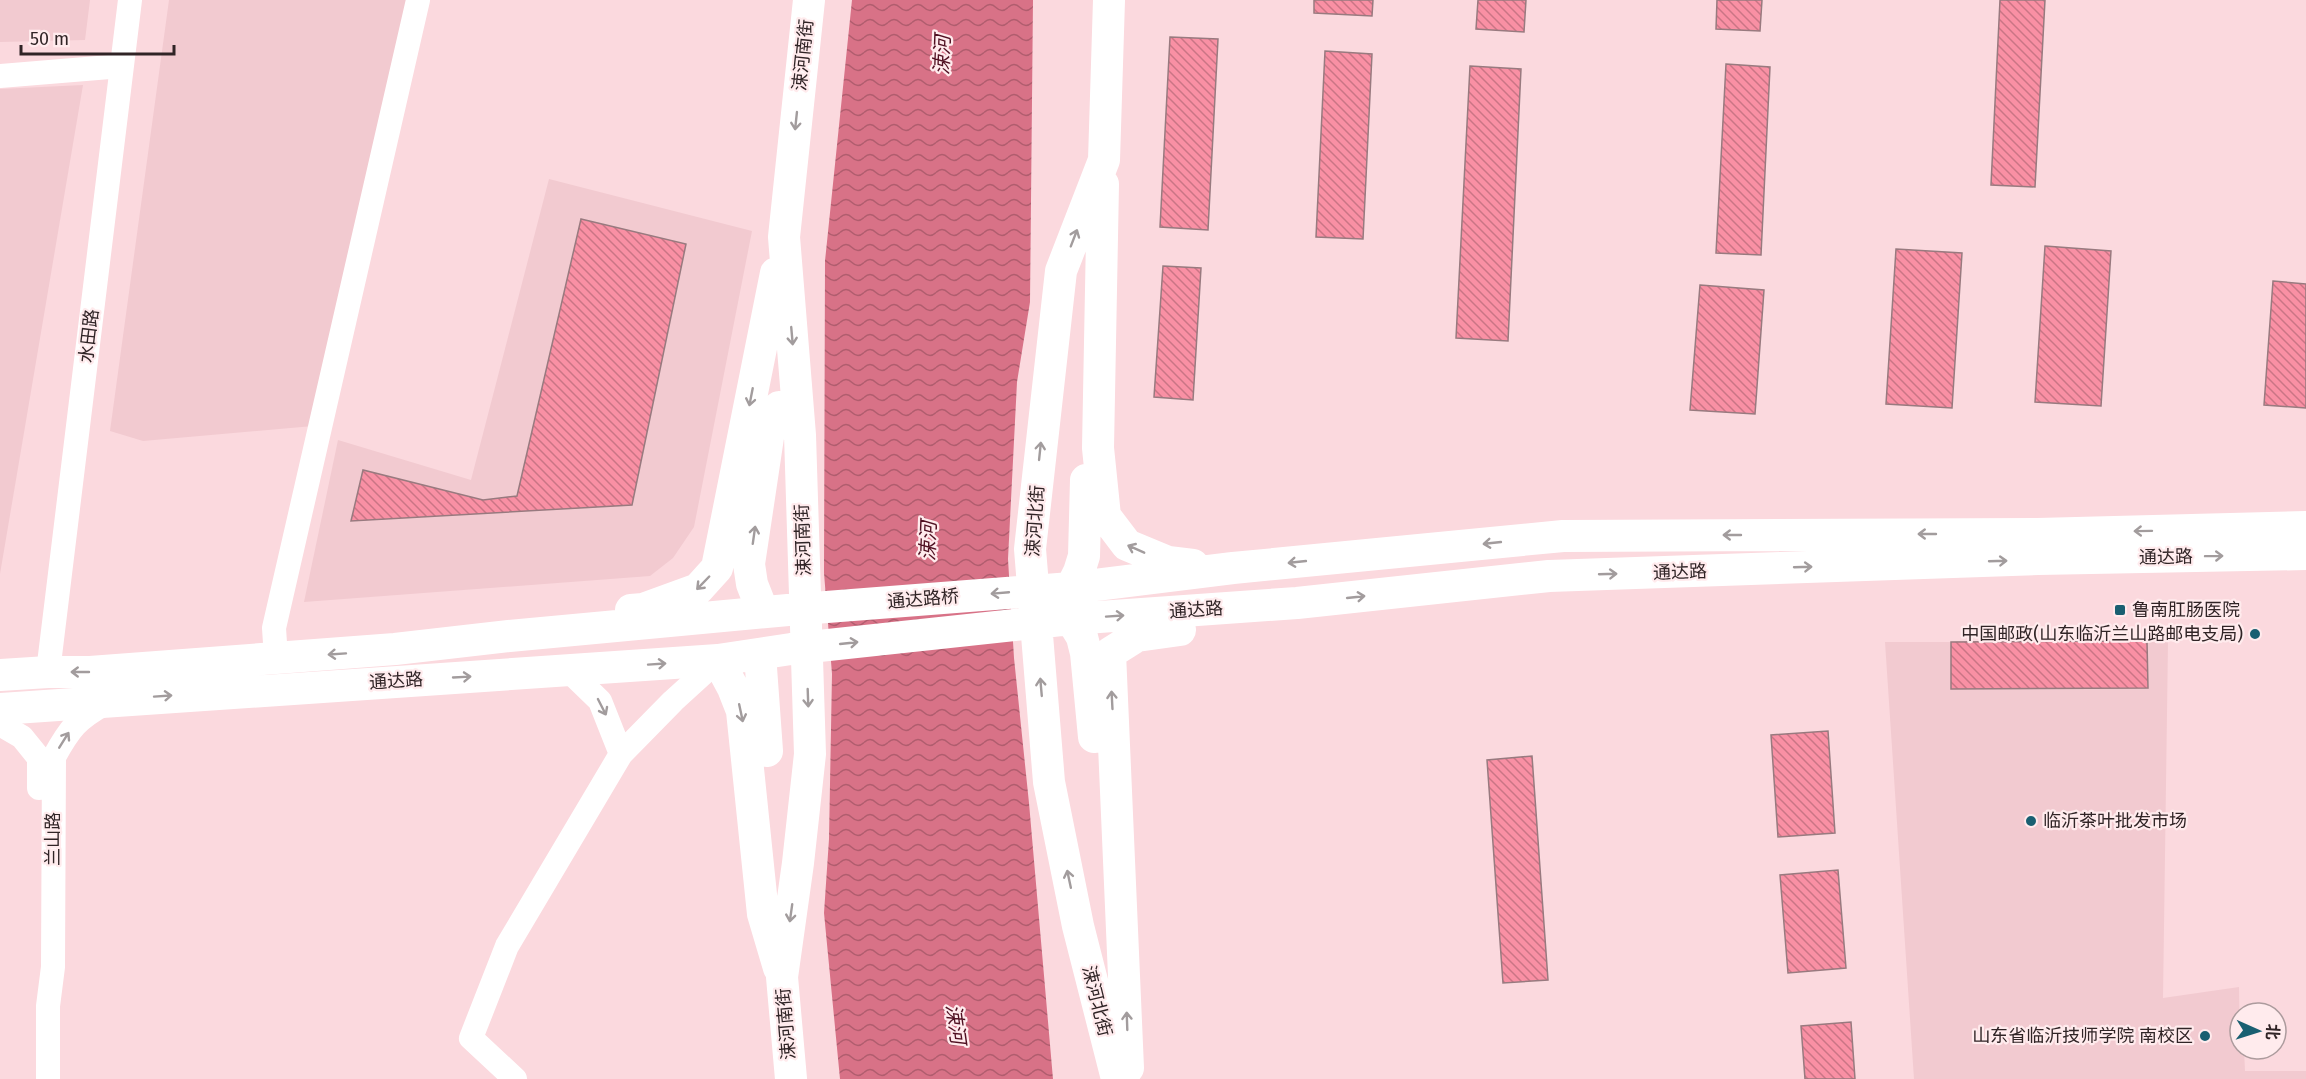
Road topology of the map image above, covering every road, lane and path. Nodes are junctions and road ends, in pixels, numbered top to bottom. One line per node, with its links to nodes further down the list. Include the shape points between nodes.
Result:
1 (130, 0): 5 (street, 水田路)
2 (418, 0): 21 (street, via 274,628)
3 (809, 0): 8 (main road, 涑河南街, one-way to 8)
4 (1109, 0): 7 (main road, 涑河北街)
5 (122, 66): 6 (street); 24 (street, 水田路)
6 (0, 76)
7 (1104, 160): 9 (main road, 涑河北街, one-way to 7, via 1061,271); 13 (main road, one-way to 7, via 1168,562 1126,545 1105,516 1098,448)
8 (783, 237): 10 (main road, 涑河南街, one-way to 10); 18 (main road, one-way to 18, via 717,568 698,590 643,609 547,621)
9 (1057, 295): 14 (main road, via 1066,286 1076,285 1085,287 1090,296 1084,556 1079,572); 31 (main road, 涑河北街, one-way to 9, via 1049,782 1030,549)
10 (800, 435): 16 (main road, one-way to 10, via 752,584 749,564 770,424 779,407 789,409); 30 (main road, 涑河南街, one-way to 30, via 810,754)
11 (2306, 527): 13 (main road, 通达路, one-way to 13, via 2037,534 1563,536)
12 (2306, 554): 15 (main road, 通达路, one-way to 12, via 1550,576)
13 (1233, 568): 14 (main road, 通达路)
14 (1065, 588): 16 (main road, 通达路桥, one-way to 16)
15 (1297, 603): 17 (main road, 通达路, one-way to 15); 38 (main road, one-way to 15, via 1110,653 1137,636 1231,622)
16 (776, 611): 18 (main road, 通达路)
17 (1064, 620): 19 (main road, 通达路桥, one-way to 17); 31 (main road, via 1082,637 1086,653 1107,930 1103,940 1093,939)
18 (509, 636): 21 (main road, 通达路, one-way to 21, via 395,650)
19 (791, 649): 20 (main road, 通达路)
20 (760, 654): 22 (main road, 通达路); 30 (main road, via 774,846 781,872)
21 (276, 658): 24 (main road, 通达路, one-way to 24)
22 (718, 660): 23 (main road, 通达路, one-way to 22); 29 (street); 32 (main road, one-way to 32, via 742,711 763,914)
23 (568, 670): 26 (main road, 通达路, one-way to 23); 29 (street, one-way to 29, via 600,701)
24 (48, 672): 25 (main road, 通达路)
25 (0, 675)
26 (112, 700): 27 (main road, 通达路); 33 (street, 兰山路, one-way to 26, via 53,967 54,757 82,716)
27 (0, 709)
28 (0, 724): 33 (street, 兰山路, via 22,737 39,758 40,968)
29 (621, 754): 35 (street, via 507,946 471,1038)
30 (798, 863): 32 (main road, 涑河南街, one-way to 32)
31 (1078, 926): 37 (main road, 涑河北街)
32 (782, 977): 36 (main road, 涑河南街)
33 (48, 1006): 34 (street, 兰山路)
34 (48, 1079)
35 (515, 1079)
36 (791, 1079)
37 (1117, 1079)
38 (1129, 1079)

